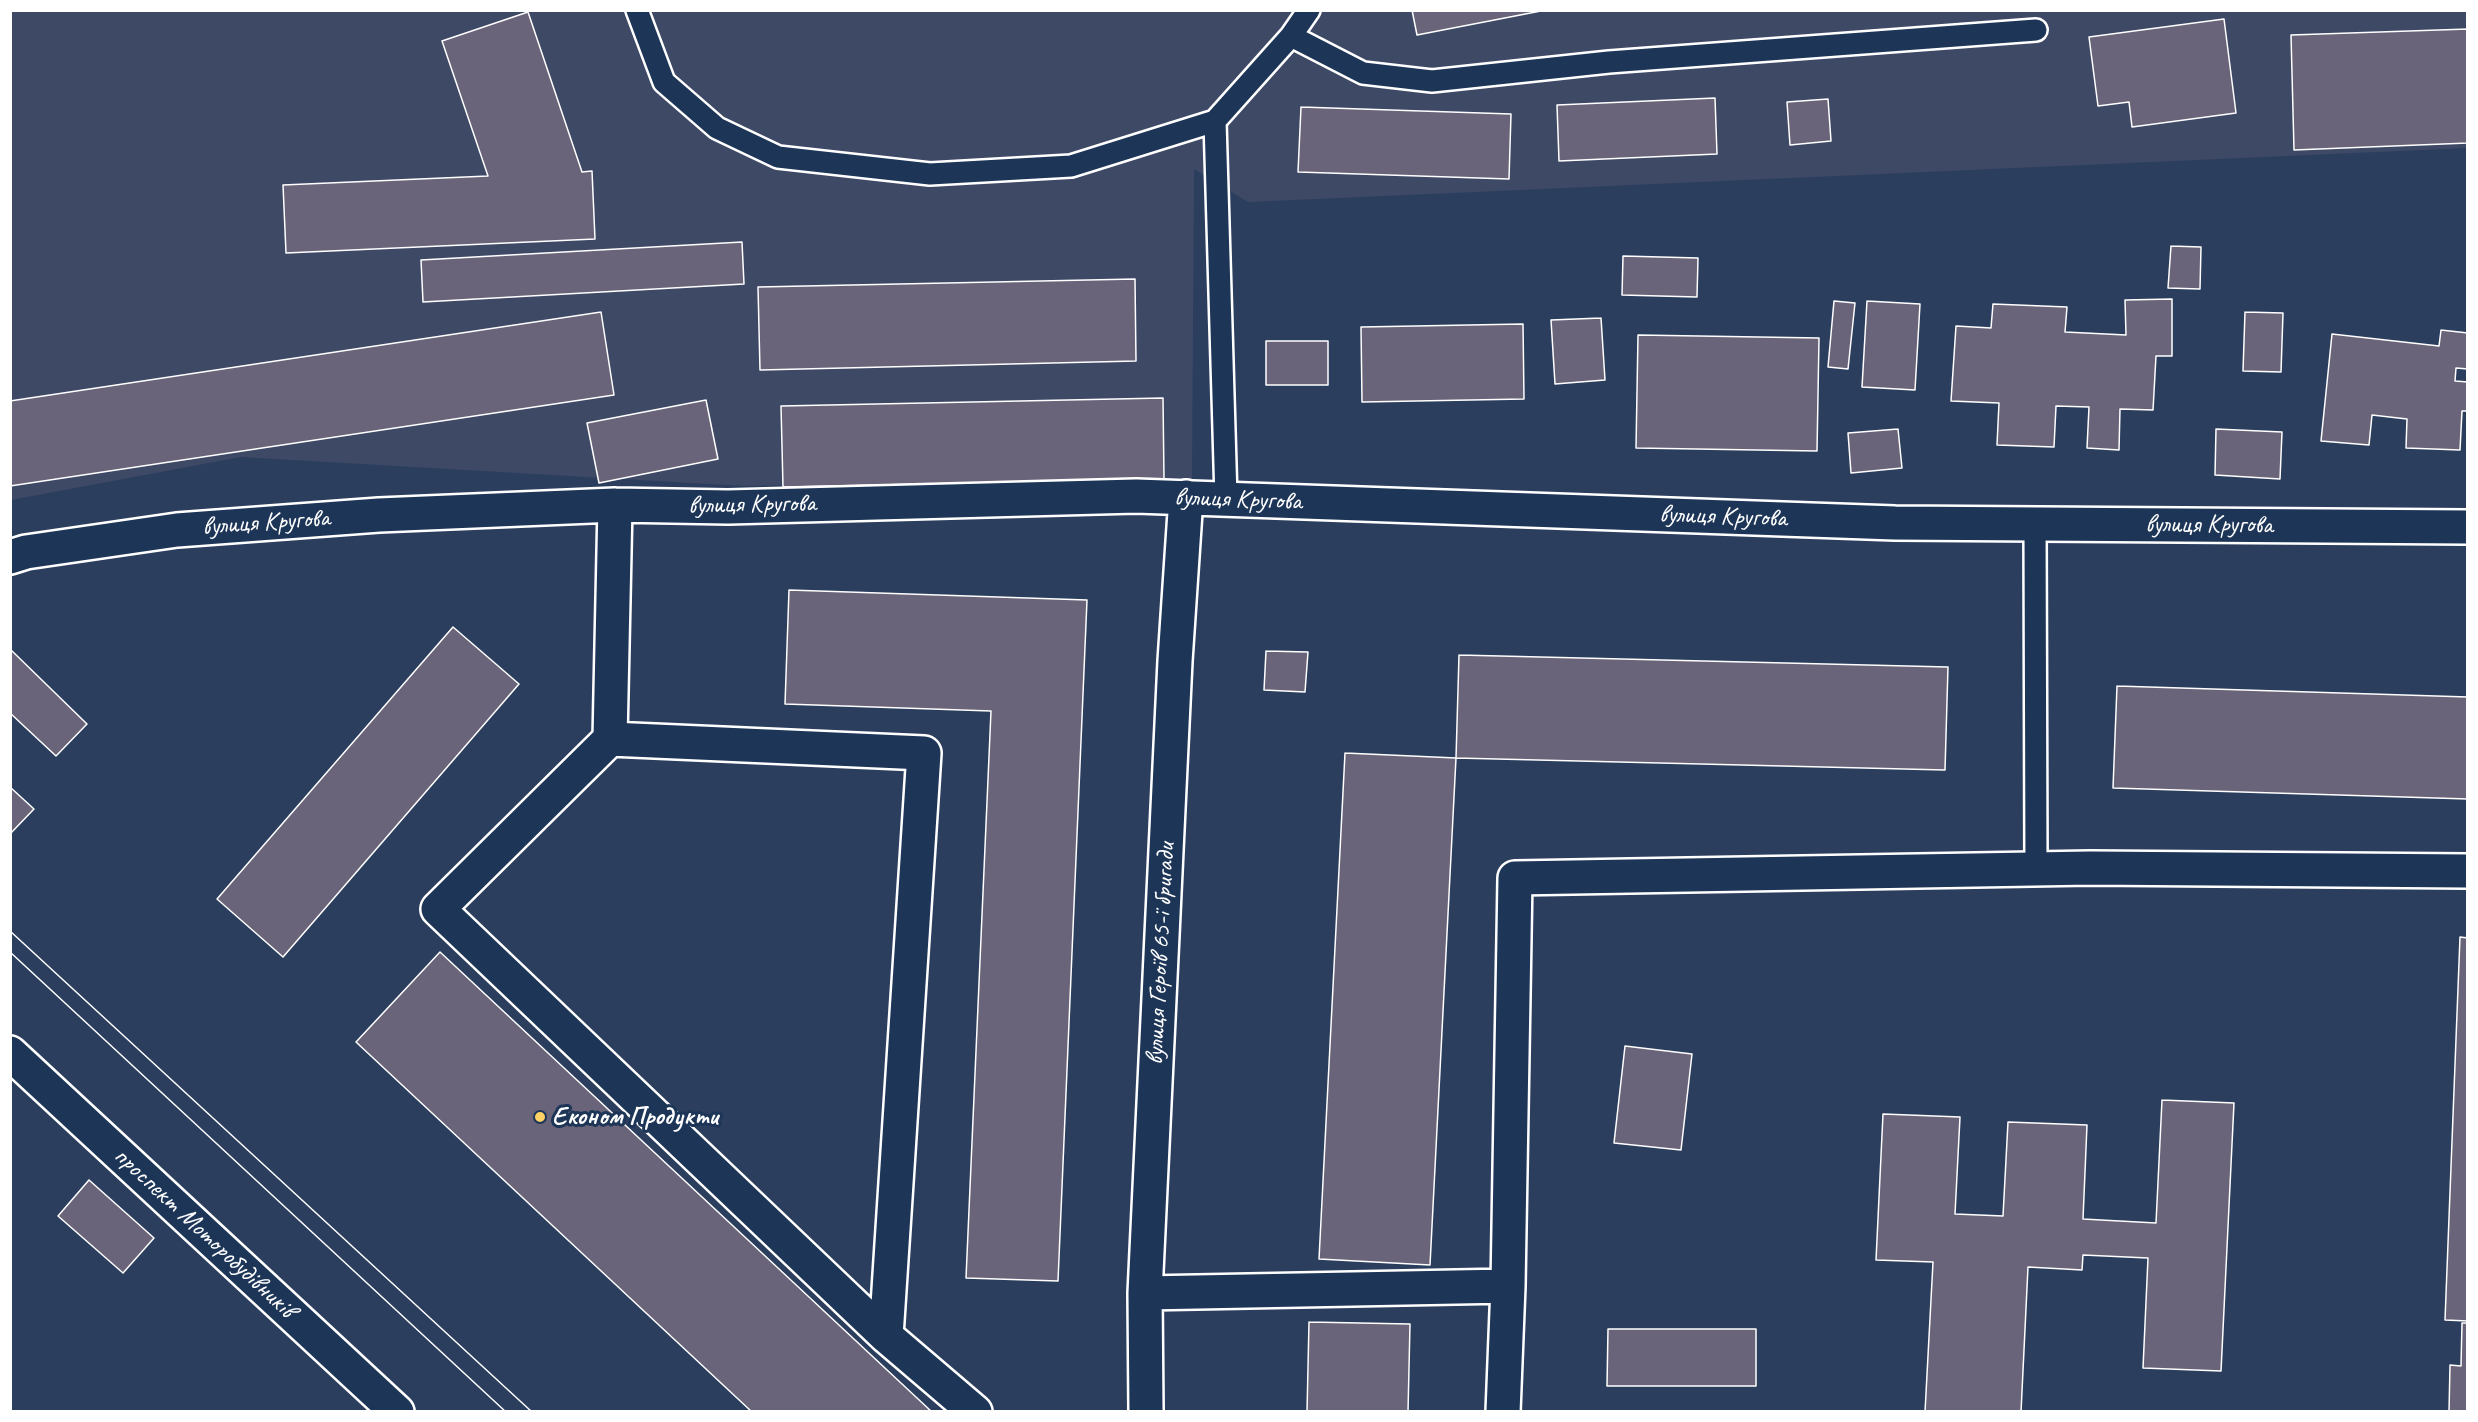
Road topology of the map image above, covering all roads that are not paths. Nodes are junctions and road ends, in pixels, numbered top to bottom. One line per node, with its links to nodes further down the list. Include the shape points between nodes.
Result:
1 (636, 10): 5 (lane, via 664,82 717,128 778,158 930,174 1071,166)
2 (1309, 10): 4 (lane)
3 (2036, 30): 4 (lane, via 1609,62 1431,81 1363,73)
4 (1291, 36): 5 (lane)
5 (1215, 121): 7 (lane)
6 (1186, 497): 7 (street, вулиця Кругова); 8 (street, вулиця Кругова, via 728,507); 17 (street, вулиця Героїв 65-ї бригади, via 1174,661)
7 (1226, 499): 9 (street, вулиця Кругова, via 1895,523)
8 (615, 505): 11 (street, вулиця Кругова, via 379,515 189,529); 12 (street)
9 (2035, 524): 10 (street, вулиця Кругова); 13 (lane)
10 (2468, 526)
11 (10, 557)
12 (610, 739): 18 (street, via 438,909); 18 (street, via 924,753)
13 (2036, 869): 14 (street); 16 (street, via 1515,878)
14 (2468, 871)
15 (10, 1053): 19 (street, проспект Моторобудівників)
16 (1508, 1286): 17 (street); 22 (street)
17 (1145, 1293): 21 (street, вулиця Героїв 65-ї бригади)
18 (886, 1336): 20 (street)
19 (397, 1412)
20 (975, 1412)
21 (1146, 1412)
22 (1503, 1412)

